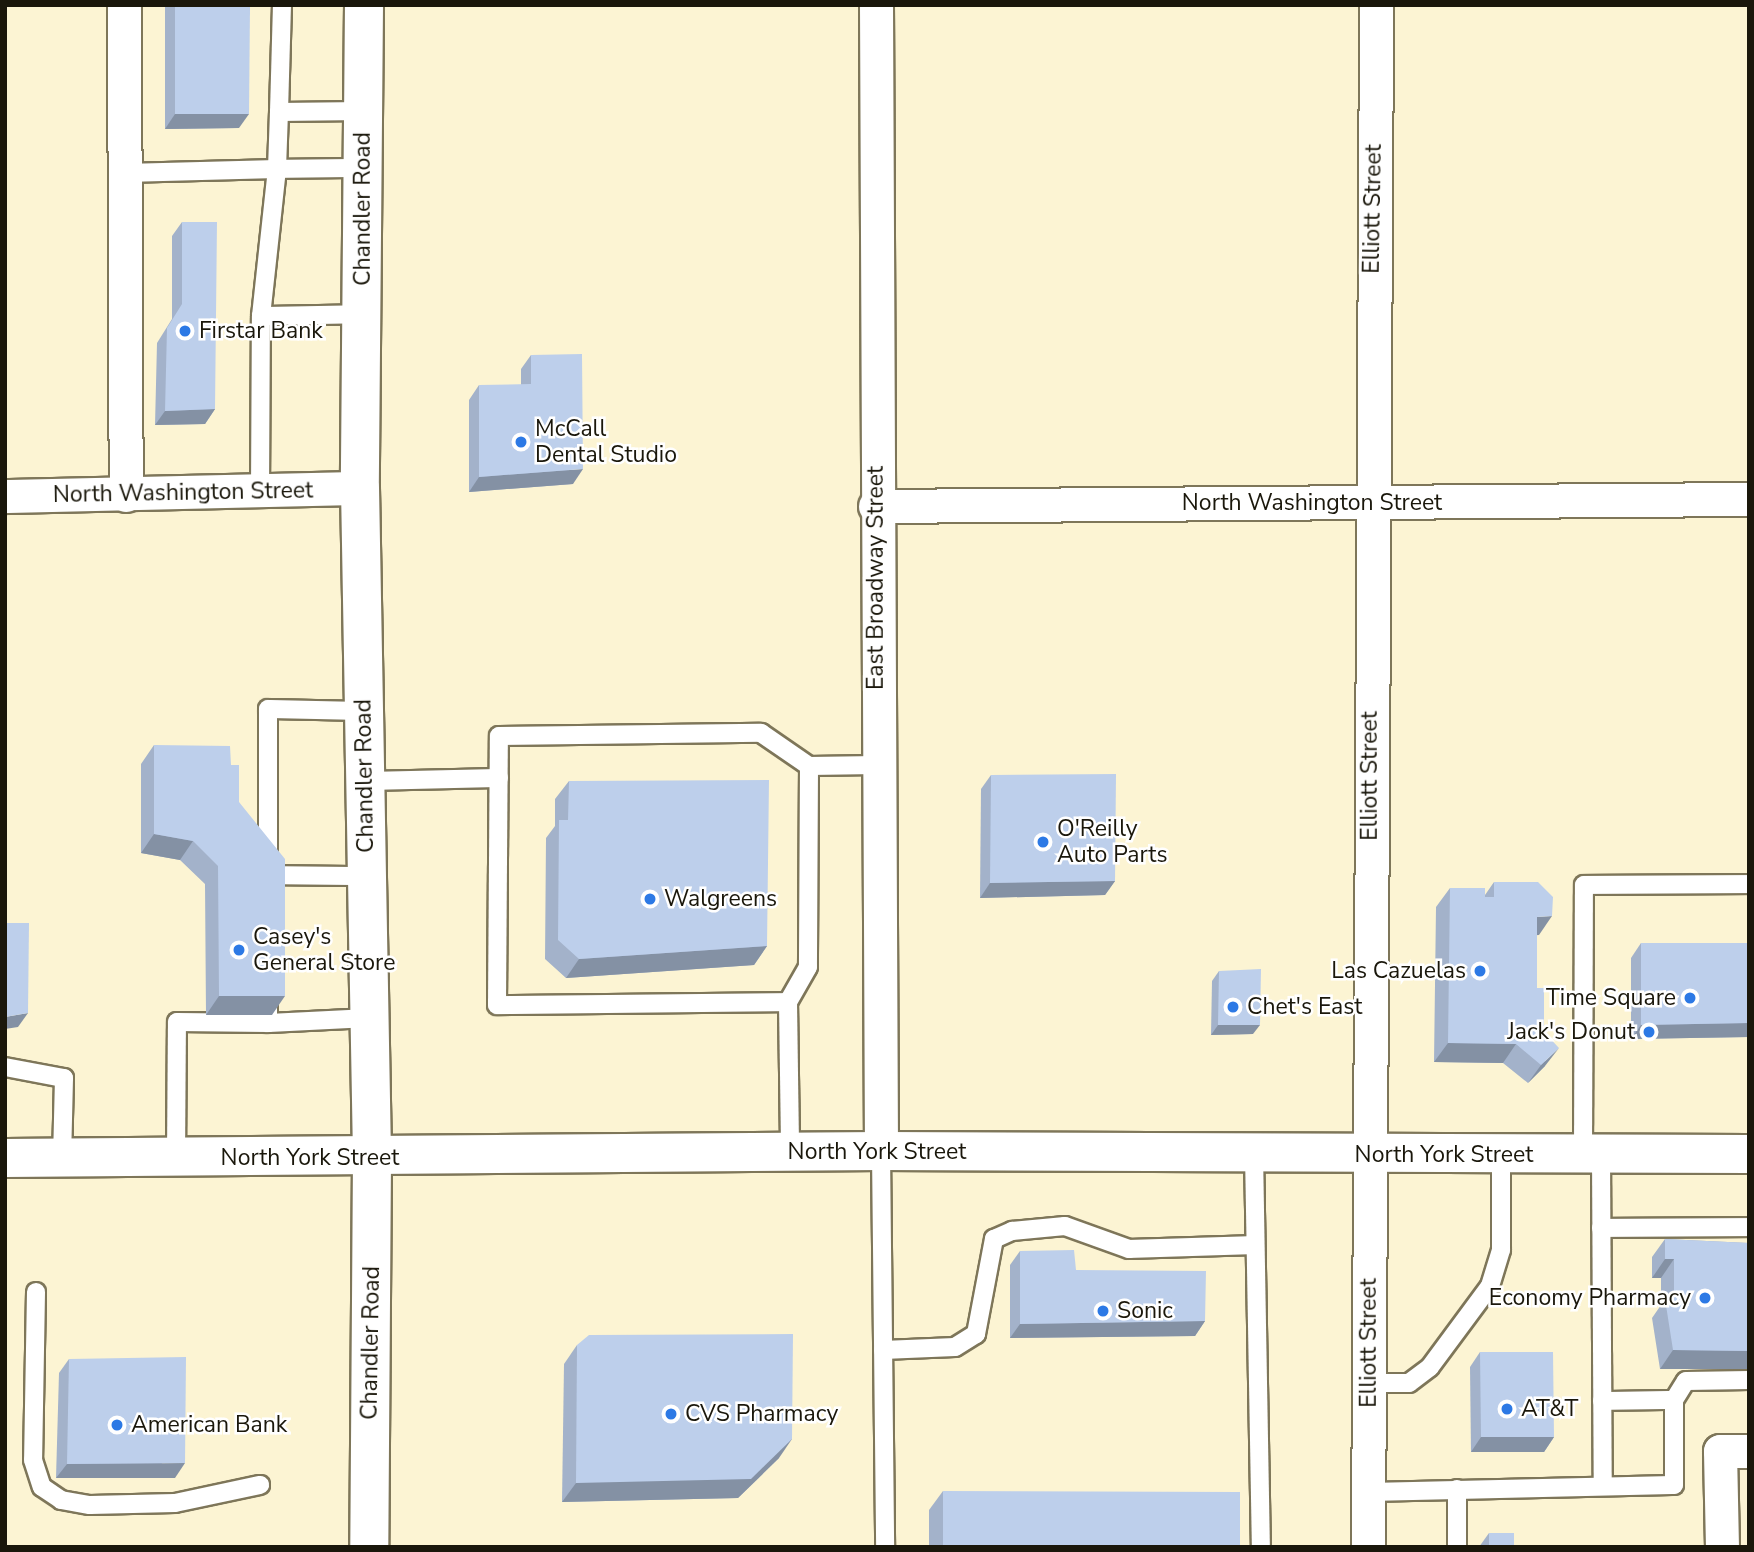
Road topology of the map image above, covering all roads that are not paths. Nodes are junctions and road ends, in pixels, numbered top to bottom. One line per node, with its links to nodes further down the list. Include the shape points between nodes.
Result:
1 (124, 5): 10 (street)
2 (282, 5): 7 (lane)
3 (364, 5): 6 (main road, Chandler Road)
4 (876, 5): 19 (street, East Broadway Street)
5 (1376, 5): 18 (street, Elliott Street)
6 (363, 111): 7 (lane); 8 (main road, Chandler Road)
7 (279, 112): 9 (lane)
8 (363, 168): 9 (lane); 11 (main road, Chandler Road)
9 (277, 169): 10 (lane); 12 (lane)
10 (125, 173): 15 (street)
11 (362, 314): 12 (lane); 13 (main road, Chandler Road)
12 (261, 316): 14 (lane)
13 (360, 488): 14 (street, North Washington Street); 20 (main road, Chandler Road)
14 (260, 492): 15 (street, North Washington Street)
15 (126, 495): 16 (street, North Washington Street)
16 (5, 496)
17 (1749, 499): 18 (street, North Washington Street)
18 (1369, 502): 19 (street, North Washington Street); 39 (street, Elliott Street)
19 (875, 506): 21 (street, East Broadway Street)
20 (364, 711): 24 (main road, Chandler Road); 25 (lane, via 268,709)
21 (877, 765): 22 (lane); 34 (street, East Broadway Street)
22 (809, 766): 23 (lane, via 761,733 499,737); 30 (lane, via 808,967)
23 (499, 779): 24 (lane); 30 (lane, via 498,1005)
24 (366, 781): 26 (main road, Chandler Road)
25 (268, 875): 26 (lane); 28 (lane)
26 (367, 876): 31 (main road, Chandler Road)
27 (1749, 884): 38 (lane, via 1584,885)
28 (268, 902)
29 (268, 969): 32 (lane)
30 (788, 1002): 35 (lane)
31 (370, 1018): 32 (lane); 44 (main road, Chandler Road)
32 (268, 1023): 43 (lane, via 177,1022)
33 (5, 1067): 42 (lane, via 64,1078)
34 (881, 1151): 35 (main road, North York Street); 36 (main road, North York Street); 49 (lane)
35 (790, 1152): 44 (main road, North York Street)
36 (1254, 1153): 39 (main road, North York Street); 47 (lane)
37 (1749, 1154): 38 (main road, North York Street)
38 (1592, 1155): 40 (main road, North York Street); 46 (lane)
39 (1370, 1156): 40 (main road, North York Street); 51 (street, Elliott Street)
40 (1501, 1156): 51 (lane, via 1501,1250 1490,1286 1430,1367 1409,1383)
41 (5, 1158): 42 (main road, North York Street)
42 (62, 1158): 43 (main road, North York Street)
43 (176, 1158): 44 (main road, North York Street)
44 (372, 1158): 59 (main road, Chandler Road)
45 (1749, 1227): 46 (lane)
46 (1601, 1228): 53 (lane)
47 (1255, 1245): 49 (lane, via 1129,1249 1065,1226 1012,1231 994,1239 987,1258 976,1335 955,1347); 61 (lane)
48 (36, 1292): 55 (lane, via 33,1460 43,1487 61,1500 90,1505 175,1503)
49 (883, 1350): 60 (lane)
50 (1749, 1380): 52 (lane, via 1686,1381)
51 (1369, 1384): 58 (street, Elliott Street)
52 (1674, 1400): 53 (lane); 56 (lane, via 1674,1485)
53 (1602, 1401): 56 (lane)
54 (1749, 1451): 64 (street, via 1720,1451)
55 (260, 1485)
56 (1603, 1486): 57 (lane)
57 (1457, 1489): 58 (lane); 63 (lane)
58 (1368, 1492): 62 (street, Elliott Street)
59 (369, 1547)
60 (885, 1547)
61 (1261, 1547)
62 (1368, 1547)
63 (1457, 1547)
64 (1721, 1547)

